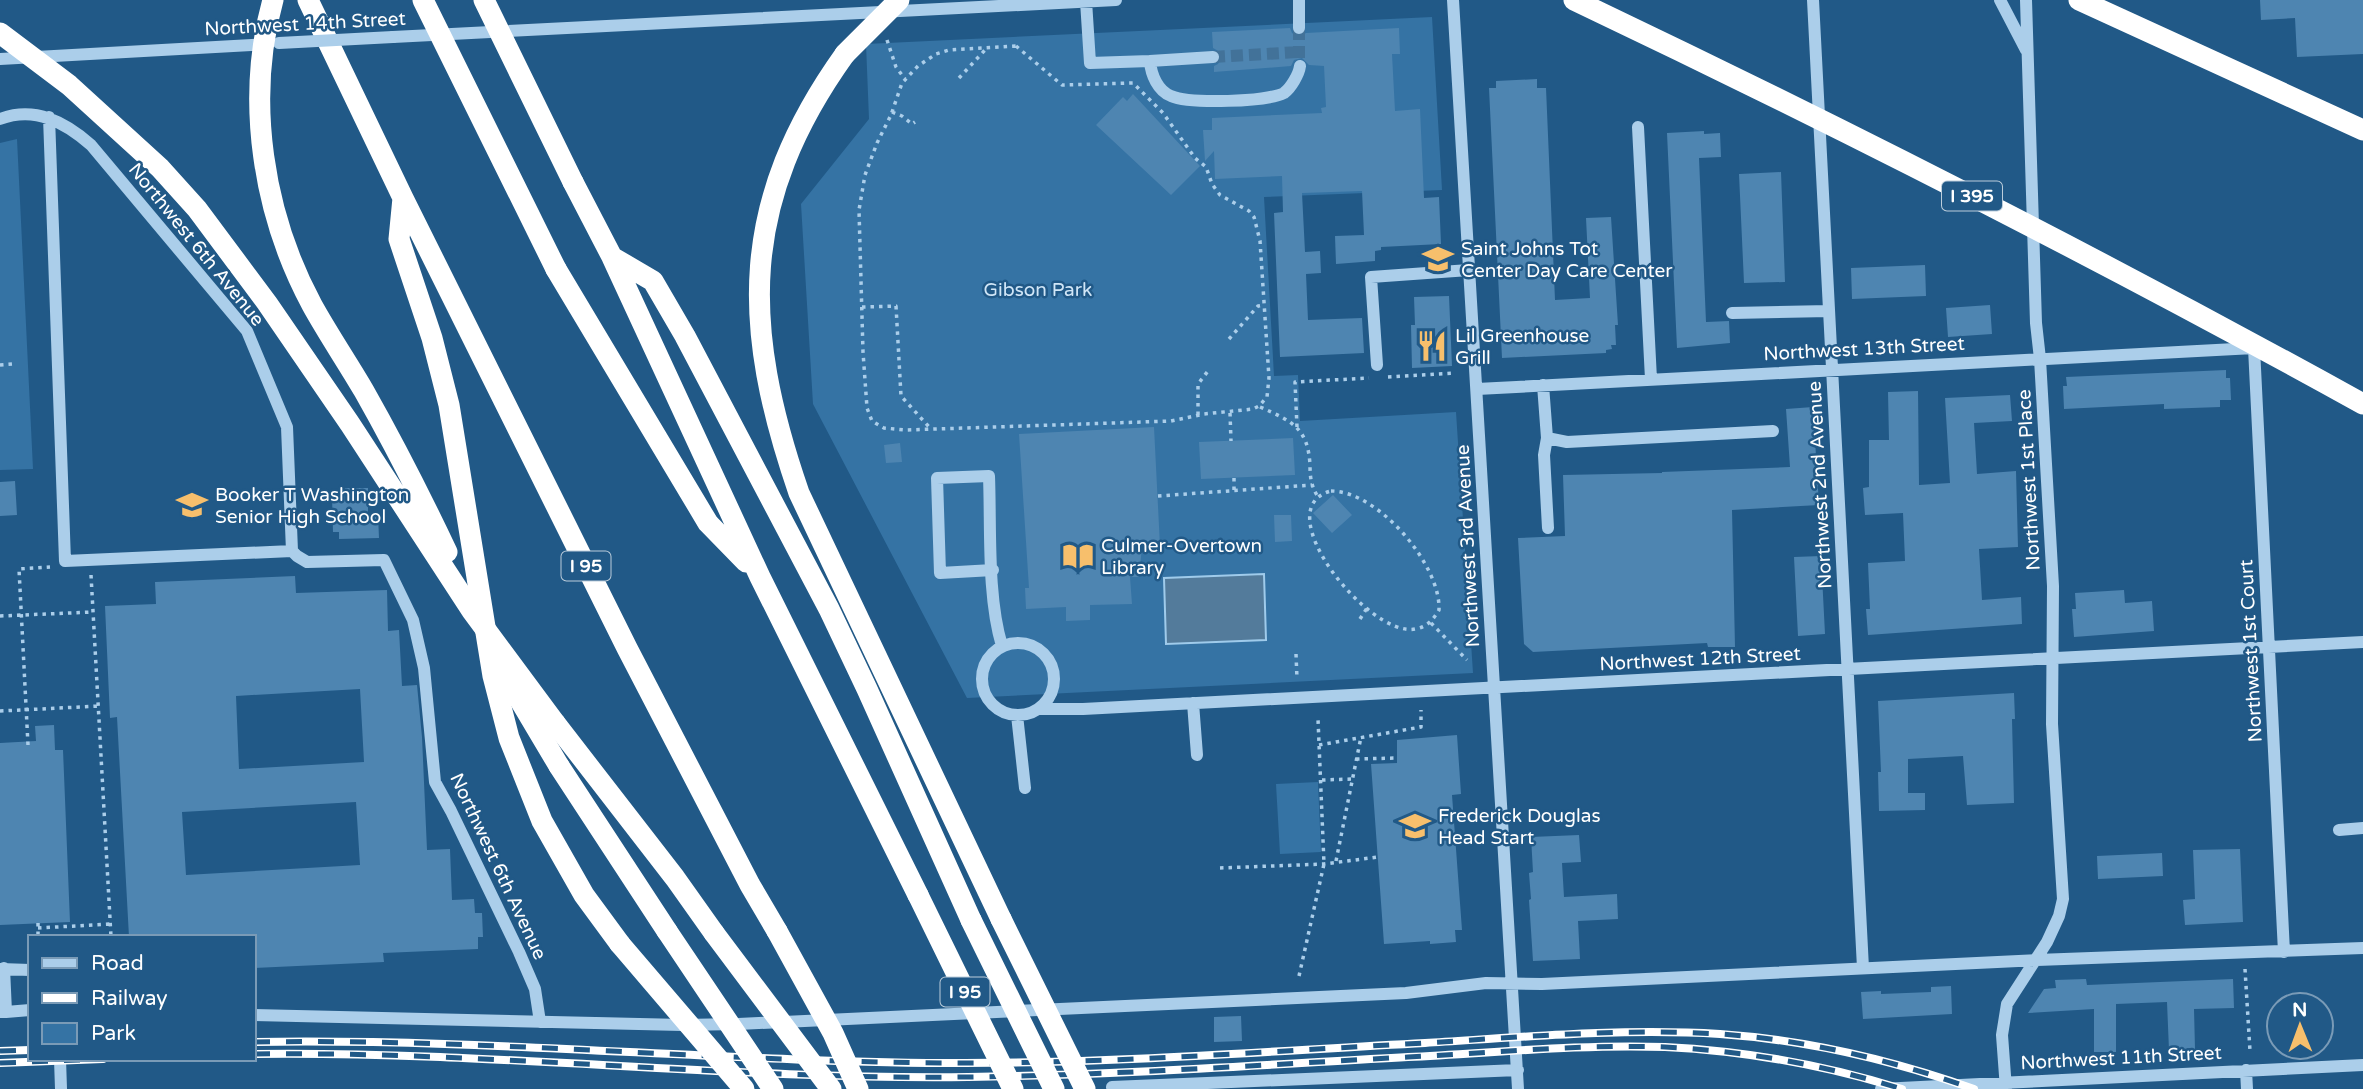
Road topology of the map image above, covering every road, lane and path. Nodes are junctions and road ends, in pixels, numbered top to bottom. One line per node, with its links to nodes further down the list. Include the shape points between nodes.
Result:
1 (273, 0): 74 (highway, bridge, via 265,37 261,121 263,153 280,230 311,304 411,477 449,556)
2 (308, 0): 34 (highway, I 95)
3 (423, 0): 72 (highway, bridge, via 556,269 708,523)
4 (484, 0): 35 (highway, I 95, bridge)
5 (899, 0): 144 (highway, bridge, via 845,54 805,114 779,173 761,258 761,343 768,387 799,493)
6 (1115, 0): 14 (street, Northwest 14th Street)
7 (1299, 0): 15 (street)
8 (1453, 0): 36 (street, Northwest 3rd Avenue)
9 (1574, 0): 54 (highway, I 395, bridge, via 1987,204)
10 (1812, 0): 39 (street, Northwest 2nd Avenue)
11 (2000, 0): 19 (street, Northwest 1st Place)
12 (2026, 0): 19 (street)
13 (2079, 0): 26 (highway)
14 (1086, 1): 21 (street, Northwest 14th Street, bridge); 22 (street, via 1090,64)
15 (1298, 28)
16 (0, 33): 74 (highway, bridge, via 79,93 197,209 267,303)
17 (887, 35): 25 (path, via 896,67)
18 (987, 48): 24 (path); 25 (path, via 943,52); 37 (path, via 1016,46 1062,85 1133,83 1206,167 1220,195 1254,217 1259,230)
19 (2027, 54): 43 (street, Northwest 1st Place)
20 (1213, 58): 22 (street)
21 (0, 59)
22 (1150, 61): 23 (street, via 1152,76 1169,96 1190,102 1268,98 1285,92)
23 (1300, 66)
24 (959, 78)
25 (905, 79): 27 (path)
26 (2281, 93): 32 (highway); 33 (highway)
27 (892, 113): 30 (path); 38 (path, via 871,159 860,199)
28 (49, 117): 29 (street, Northwest 6th Avenue, via 21,114); 69 (street, Northwest 6th Avenue, via 91,145 247,331 286,427); 69 (street, via 65,561)
29 (0, 118)
30 (915, 122)
31 (1638, 127): 51 (street)
32 (2363, 130)
33 (2363, 144)
34 (403, 198): 138 (highway, bridge, via 399,239 449,405 493,676 509,738 542,821 584,895); 141 (highway, I 95, bridge, via 627,648 833,1033)
35 (609, 250): 72 (highway, I 95); 143 (highway, bridge, via 653,281 685,336 834,621)
36 (1469, 270): 48 (street, via 1371,277); 53 (street, Northwest 3rd Avenue)
37 (1264, 305): 41 (path); 55 (path, via 1269,378 1267,397)
38 (862, 307): 59 (path, via 897,306 901,396); 59 (path, via 868,415 891,430)
39 (1829, 311): 40 (street); 46 (street, Northwest 2nd Avenue)
40 (1732, 313)
41 (1229, 339)
42 (2254, 348): 43 (street, Northwest 13th Street); 84 (street, Northwest 1st Court)
43 (2040, 359): 46 (street, Northwest 13th Street); 86 (street, Northwest 1st Place)
44 (13, 364): 45 (path)
45 (0, 365)
46 (1832, 369): 51 (street, Northwest 13th Street); 88 (street, Northwest 2nd Avenue)
47 (1208, 371): 57 (path, via 1198,384)
48 (1379, 371): 49 (path)
49 (1455, 373)
50 (1369, 378): 58 (path, via 1295,382)
51 (1651, 379): 52 (street, Northwest 13th Street)
52 (1543, 385): 53 (street, Northwest 13th Street); 61 (street)
53 (1477, 388): 90 (street, Northwest 3rd Avenue)
54 (2363, 404)
55 (1259, 406): 56 (path); 58 (path)
56 (1230, 413): 57 (path); 62 (path)
57 (1198, 415): 59 (path, via 1171,421)
58 (1297, 427): 64 (path, via 1307,440)
59 (930, 428)
60 (1773, 431): 61 (street, via 1567,442)
61 (1548, 438): 68 (street, via 1544,455)
62 (1231, 441)
63 (1234, 478): 65 (path)
64 (1312, 485): 65 (path); 67 (path)
65 (1234, 491): 66 (path)
66 (1157, 496)
67 (1318, 497): 75 (path, via 1310,509 1310,520 1319,551 1342,584); 81 (path, via 1331,491 1348,494 1383,514 1405,536 1438,592 1439,610)
68 (1548, 528)
69 (292, 551): 129 (street, Northwest 6th Avenue, via 307,562 384,559 413,620 424,668 435,782 519,952 535,989)
70 (60, 566): 78 (path, via 19,569)
71 (993, 570): 71 (street, via 989,476 937,478 940,573); 83 (street, via 994,620)
72 (760, 577): 142 (highway, I 95, bridge)
73 (92, 585): 77 (path)
74 (456, 586): 76 (highway, bridge)
75 (1367, 608): 80 (path); 81 (path, via 1402,629)
76 (472, 611): 139 (highway, bridge, via 477,631 559,766); 140 (highway, bridge)
77 (93, 612): 78 (path); 92 (path)
78 (21, 615): 79 (path); 93 (path)
79 (0, 616)
80 (1360, 619)
81 (1430, 623): 87 (path)
82 (2363, 642): 84 (street, Northwest 12th Street)
83 (1002, 646): 94 (street, via 1026,643 1046,655 1055,678 1047,701); 97 (street, via 985,663 982,686 995,706)
84 (2269, 647): 86 (street, Northwest 12th Street); 118 (street, Northwest 1st Court)
85 (1296, 654): 89 (path)
86 (2053, 658): 88 (street, Northwest 12th Street); 119 (street, Northwest 1st Place, via 2052,724 2063,899)
87 (1466, 660)
88 (1847, 670): 90 (street, Northwest 12th Street); 120 (street, Northwest 2nd Avenue)
89 (1297, 678)
90 (1495, 687): 91 (street, Northwest 12th Street); 125 (street, Northwest 3rd Avenue)
91 (1193, 703): 94 (street, Northwest 12th Street); 102 (street)
92 (100, 706): 93 (path); 114 (path)
93 (26, 709): 96 (path); 100 (path)
94 (1038, 709): 97 (street, Northwest 12th Street)
95 (1421, 710): 99 (path, via 1421,727)
96 (0, 711)
97 (1017, 715): 107 (street)
98 (1318, 719): 101 (path)
99 (1361, 737): 101 (path); 104 (path)
100 (28, 745)
101 (1320, 745): 106 (path)
102 (1198, 755)
103 (1397, 758): 104 (path)
104 (1356, 759): 105 (path)
105 (1352, 779): 106 (path); 111 (path)
106 (1322, 780): 112 (path)
107 (1025, 788)
108 (2363, 828): 109 (street)
109 (2339, 830)
110 (1378, 857): 111 (path)
111 (1336, 861): 112 (path)
112 (1324, 864): 113 (path); 124 (path)
113 (1220, 868)
114 (111, 924): 115 (path, via 38,925); 116 (path)
115 (38, 935)
116 (111, 935)
117 (2363, 948): 118 (street)
118 (2284, 952): 119 (street)
119 (2037, 960): 120 (street); 135 (street, via 2007,1004 2002,1026)
120 (1863, 968): 125 (street)
121 (2, 969): 123 (street); 127 (street)
122 (2245, 969): 130 (path)
123 (28, 970)
124 (1299, 976)
125 (1512, 983): 129 (street, via 1371,995 738,1024); 133 (street, Northwest 3rd Avenue)
126 (28, 1010): 127 (street)
127 (3, 1012)
128 (256, 1015): 129 (street)
129 (540, 1022)
130 (2250, 1051)
131 (60, 1061): 137 (street)
132 (2363, 1065): 134 (street, Northwest 11th Street)
133 (1518, 1070): 136 (street); 145 (street, Northwest 3rd Avenue)
134 (2246, 1070): 135 (street, Northwest 11th Street); 147 (street)
135 (2006, 1085): 146 (street, Northwest 11th Street)
136 (1112, 1087)
137 (61, 1089)
138 (744, 1089)
139 (773, 1089)
140 (831, 1089)
141 (858, 1089)
142 (1013, 1089)
143 (1054, 1089)
144 (1085, 1089)
145 (1518, 1089)
146 (1881, 1089)
147 (2247, 1089)

